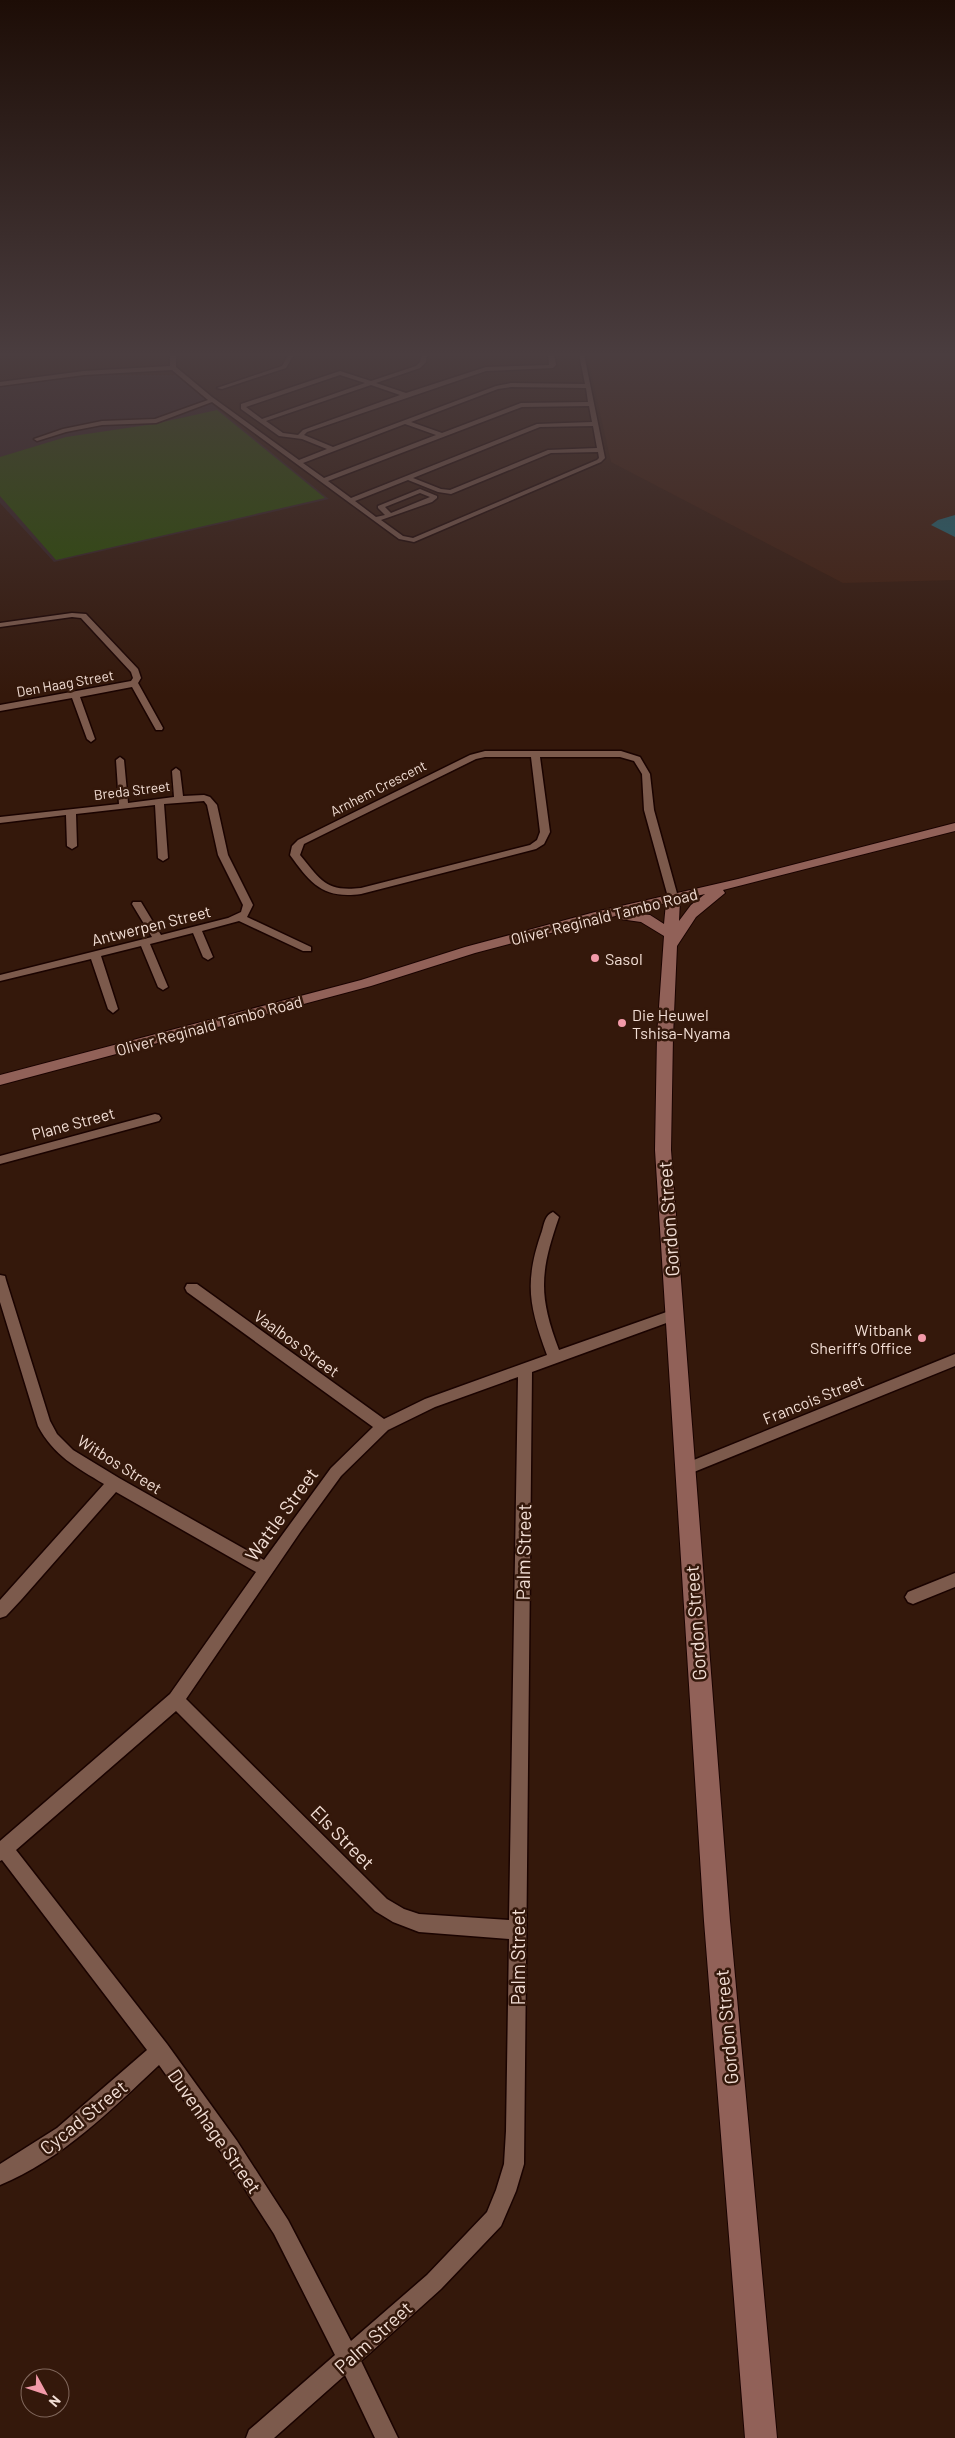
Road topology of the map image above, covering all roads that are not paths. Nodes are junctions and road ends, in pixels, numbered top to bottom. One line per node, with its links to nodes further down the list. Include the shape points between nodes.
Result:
1 (306, 468): 7 (street)
2 (357, 468): 7 (street)
3 (433, 468): 6 (street)
4 (511, 468): 6 (street, via 450,492)
5 (585, 468): 10 (street, via 421,538 401,538)
6 (408, 478): 8 (street)
7 (323, 481): 8 (street)
8 (350, 501): 10 (street)
9 (390, 516): 9 (street, via 430,501 435,497 420,491 380,507); 10 (street)
10 (374, 519)
11 (1, 623): 12 (street, via 83,616 134,671 137,678)
12 (134, 682): 13 (street, Den Haag Street); 15 (street)
13 (75, 695): 14 (street, Den Haag Street); 16 (street)
14 (0, 708)
15 (159, 728)
16 (91, 739)
17 (535, 755): 17 (street, Arnhem Crescent, via 485,754 473,757 301,842 295,855 332,893 361,891 532,848 541,842 545,832); 18 (street, Arnhem Crescent, via 609,753)
18 (631, 756): 30 (street, Gordon Street, via 637,759 646,774 649,810)
19 (120, 760): 23 (street)
20 (176, 771): 21 (street)
21 (179, 798): 22 (street, Breda Street); 33 (street, Breda Street, via 196,796 210,802 224,855 248,904)
22 (159, 801): 23 (street, Breda Street); 28 (street)
23 (124, 805): 24 (street, Breda Street)
24 (72, 811): 25 (street, Breda Street); 27 (street)
25 (0, 820)
26 (955, 827): 29 (main road, Oliver Reginald Tambo Road)
27 (72, 846)
28 (164, 858)
29 (739, 883): 30 (main road, Oliver Reginald Tambo Road); 37 (main road, via 709,897 693,909)
30 (673, 900): 32 (main road, Oliver Reginald Tambo Road); 37 (main road, Gordon Street); 41 (main road, Oliver Reginald Tambo Road, via 470,950)
31 (136, 904): 35 (street)
32 (625, 916): 37 (main road, via 645,918); 41 (main road, Oliver Reginald Tambo Road)
33 (240, 918): 34 (street, Antwerpen Street); 38 (street)
34 (197, 930): 35 (street, Antwerpen Street); 40 (street)
35 (158, 940): 36 (street, Antwerpen Street)
36 (145, 943): 39 (street, Antwerpen Street); 43 (street)
37 (670, 943): 51 (main road, Gordon Street, via 663,1150)
38 (307, 949)
39 (95, 955): 42 (street, Antwerpen Street); 44 (street)
40 (208, 957)
41 (417, 968): 45 (main road, Oliver Reginald Tambo Road)
42 (0, 978)
43 (163, 986)
44 (113, 1009)
45 (0, 1080)
46 (155, 1118): 47 (street, Plane Street)
47 (0, 1160)
48 (552, 1218): 52 (street, via 538,1258 536,1298 540,1320)
49 (0, 1280): 57 (street, Witbos Street, via 46,1430 68,1454)
50 (192, 1288): 55 (street, Vaalbos Street)
51 (675, 1314): 52 (street, Wattle Street); 56 (main road, Gordon Street)
52 (555, 1358): 54 (street, Wattle Street)
53 (955, 1360): 56 (street, Francois Street)
54 (525, 1368): 55 (street, Wattle Street, via 430,1403); 64 (street, Palm Street)
55 (383, 1426): 58 (street, Wattle Street, via 336,1472)
56 (684, 1470): 70 (main road, Gordon Street, via 718,1931)
57 (114, 1483): 58 (street, Witbos Street); 61 (street)
58 (265, 1569): 62 (street, Wattle Street)
59 (955, 1580): 60 (street)
60 (913, 1597)
61 (0, 1610)
62 (176, 1700): 63 (street, Wattle Street); 64 (street, Els Street, via 381,1905 419,1923)
63 (2, 1850): 65 (street, Duvenhage Street)
64 (517, 1930): 67 (street, Palm Street, via 516,2131 514,2164 506,2191 494,2219 434,2282)
65 (160, 2051): 66 (street, Cycad Street, via 88,2118 29,2161); 67 (street, Duvenhage Street, via 281,2226)
66 (0, 2175)
67 (350, 2359): 68 (street, Palm Street); 69 (street, Duvenhage Street)
68 (257, 2438)
69 (387, 2438)
70 (761, 2438)

